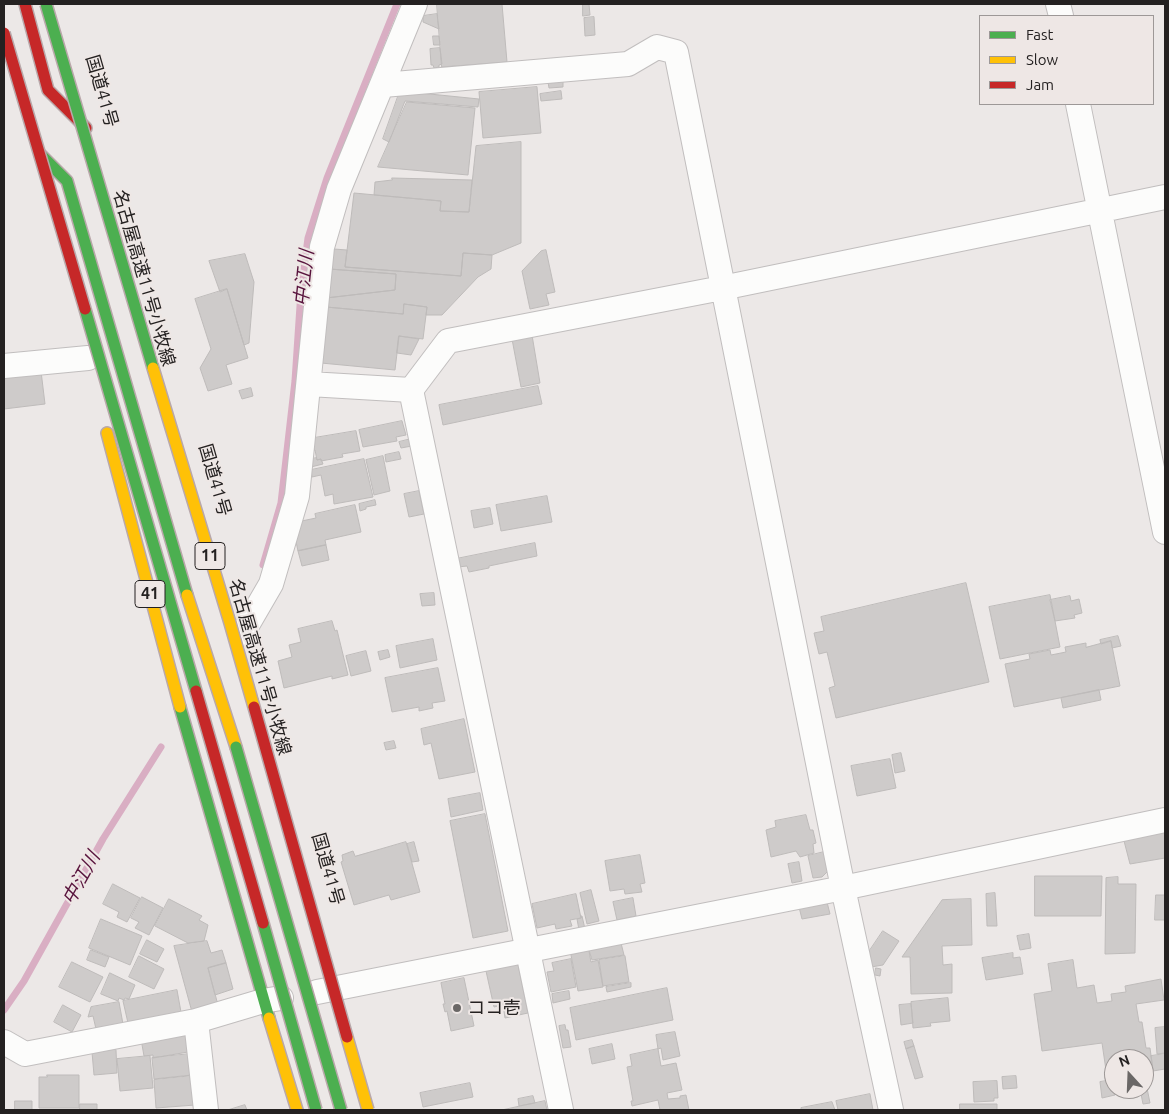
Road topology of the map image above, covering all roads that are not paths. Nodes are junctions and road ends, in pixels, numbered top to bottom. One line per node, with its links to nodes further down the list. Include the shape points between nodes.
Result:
1 (25, 4): 19 (highway, via 48,90 87,129 210,540)
2 (46, 4): 33 (highway, 名古屋高速11号小牧線 / 11, bridge, via 230,623)
3 (415, 4): 5 (street)
4 (4, 33): 8 (highway, bridge)
5 (383, 85): 11 (street, via 628,64 657,47 676,52); 15 (street, via 340,189 322,247)
6 (86, 98): 19 (highway, 国道41号)
7 (1078, 105): 10 (street)
8 (40, 154): 31 (highway, bridge); 32 (highway, bridge, via 67,181)
9 (1165, 197): 10 (street)
10 (1100, 211): 11 (street); 18 (street)
11 (722, 288): 16 (street, via 448,341); 22 (street)
12 (68, 292): 14 (highway)
13 (4, 366): 14 (street)
14 (90, 367)
15 (310, 384): 16 (street); 20 (street, via 297,496 271,584)
16 (411, 390): 23 (street)
17 (105, 423): 25 (highway, 41)
18 (1165, 532)
19 (215, 544): 20 (highway, 国道41号)
20 (242, 634): 24 (highway, 国道41号)
21 (1165, 820): 22 (street)
22 (843, 888): 23 (street); 35 (street)
23 (529, 950): 24 (street); 34 (street)
24 (344, 988): 25 (street); 28 (highway, 国道41号)
25 (263, 1002): 26 (street); 30 (highway, 41)
26 (196, 1021): 27 (street, via 26,1054); 29 (street)
27 (4, 1042)
28 (363, 1050)
29 (206, 1110)
30 (296, 1110)
31 (316, 1110)
32 (341, 1110)
33 (368, 1110)
34 (561, 1110)
35 (891, 1110)

